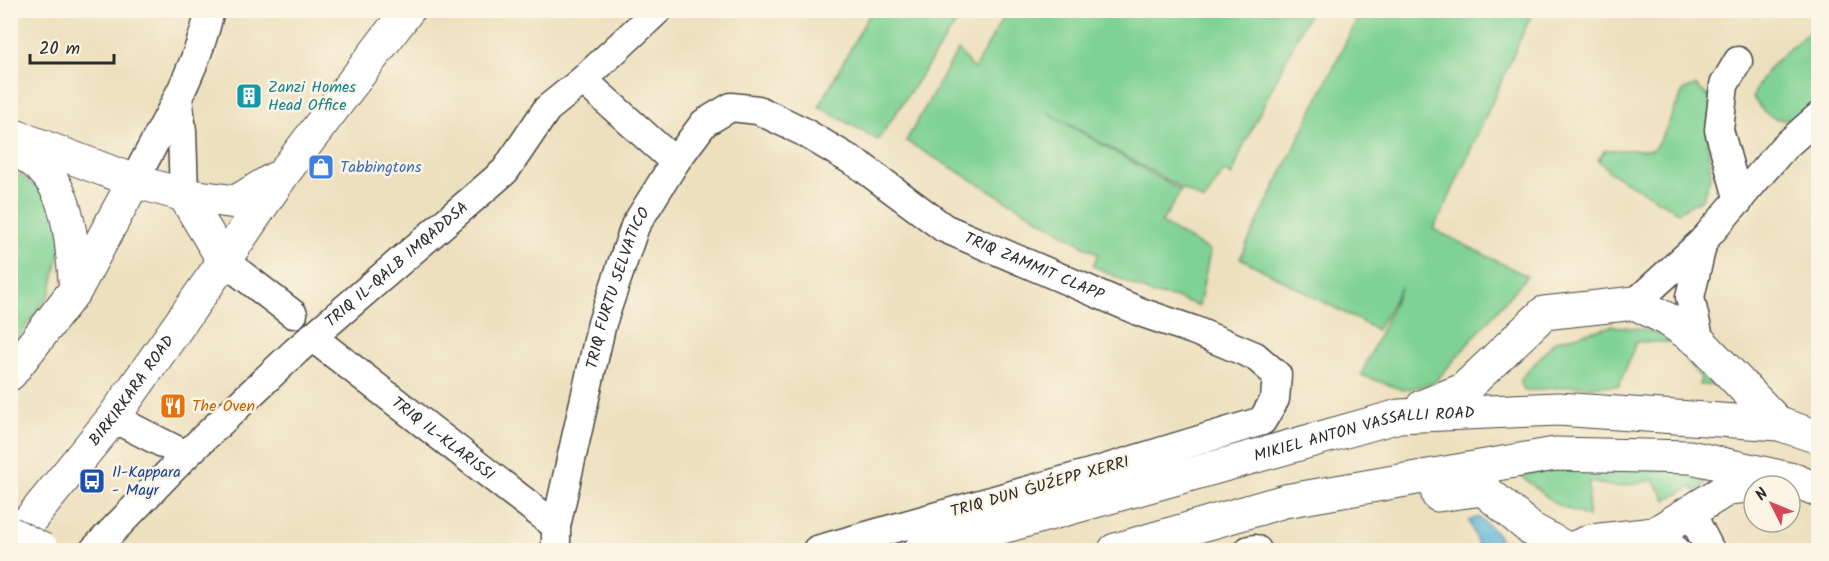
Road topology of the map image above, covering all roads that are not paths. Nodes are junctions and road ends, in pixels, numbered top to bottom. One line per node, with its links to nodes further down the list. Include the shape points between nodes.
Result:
1 (210, 10): 6 (street, via 205,33)
2 (408, 10): 12 (main road, BIRKIRKARA ROAD)
3 (658, 10): 5 (street, TRIQ IL-QALB IMQADDSA)
4 (1738, 61): 15 (street, via 1724,85 1719,130)
5 (583, 80): 11 (street); 21 (street, TRIQ IL-QALB IMQADDSA, via 547,109 505,171)
6 (177, 97): 13 (street); 14 (street)
7 (758, 110): 11 (street, TRIQ FURTU SELVATICO, via 731,107 704,123); 26 (street, TRIQ ZAMMIT CLAPP, via 861,166 944,228 1255,356 1277,375 1275,399)
8 (1818, 117): 15 (street, via 1783,148)
9 (10, 135): 13 (main road, BIRKIRKARA ROAD)
10 (10, 148): 18 (main road, via 37,165 59,190 66,209)
11 (675, 162): 34 (street, TRIQ FURTU SELVATICO, via 635,226 602,323)
12 (283, 174): 14 (main road, BIRKIRKARA ROAD, via 236,202); 17 (main road, BIRKIRKARA ROAD)
13 (134, 181): 14 (main road, BIRKIRKARA ROAD); 18 (main road)
14 (184, 195): 17 (main road)
15 (1739, 201): 16 (street)
16 (1703, 241): 19 (street); 22 (street, via 1690,297)
17 (224, 261): 20 (street); 25 (main road, BIRKIRKARA ROAD)
18 (76, 289): 23 (main road)
19 (1635, 303): 22 (main road, via 1667,318); 24 (main road, via 1544,313 1463,390)
20 (293, 314)
21 (312, 338): 29 (street, TRIQ IL-QALB IMQADDSA); 34 (street, TRIQ IL-KLARISSI)
22 (1700, 342): 27 (main road)
23 (10, 374)
24 (1399, 416): 27 (main road, MIKIEL ANTON VASSALLI ROAD, via 1558,409); 41 (main road, MIKIEL ANTON VASSALLI ROAD)
25 (113, 418): 29 (street); 37 (main road, BIRKIRKARA ROAD)
26 (1262, 421): 40 (street, TRIQ DUN ǴUŹEPP XERRI)
27 (1779, 424): 28 (main road, MIKIEL ANTON VASSALLI ROAD)
28 (1818, 437)
29 (186, 455): 39 (street, TRIQ IL-QALB IMQADDSA)
30 (1806, 485): 31 (main road, via 1690,458 1555,454); 32 (main road, via 1729,488)
31 (1285, 501): 35 (main road, via 1329,511 1483,489); 42 (main road)
32 (1690, 511): 36 (main road); 46 (street)
33 (10, 532): 38 (main road, bridge)
34 (556, 538)
35 (1532, 540): 45 (main road)
36 (1665, 542): 45 (main road, via 1591,541)
37 (10, 544)
38 (43, 550)
39 (94, 550)
40 (817, 550)
41 (920, 550)
42 (1115, 550)
43 (1249, 550): 44 (street)
44 (1257, 550)
45 (1569, 550)
46 (1710, 550)

